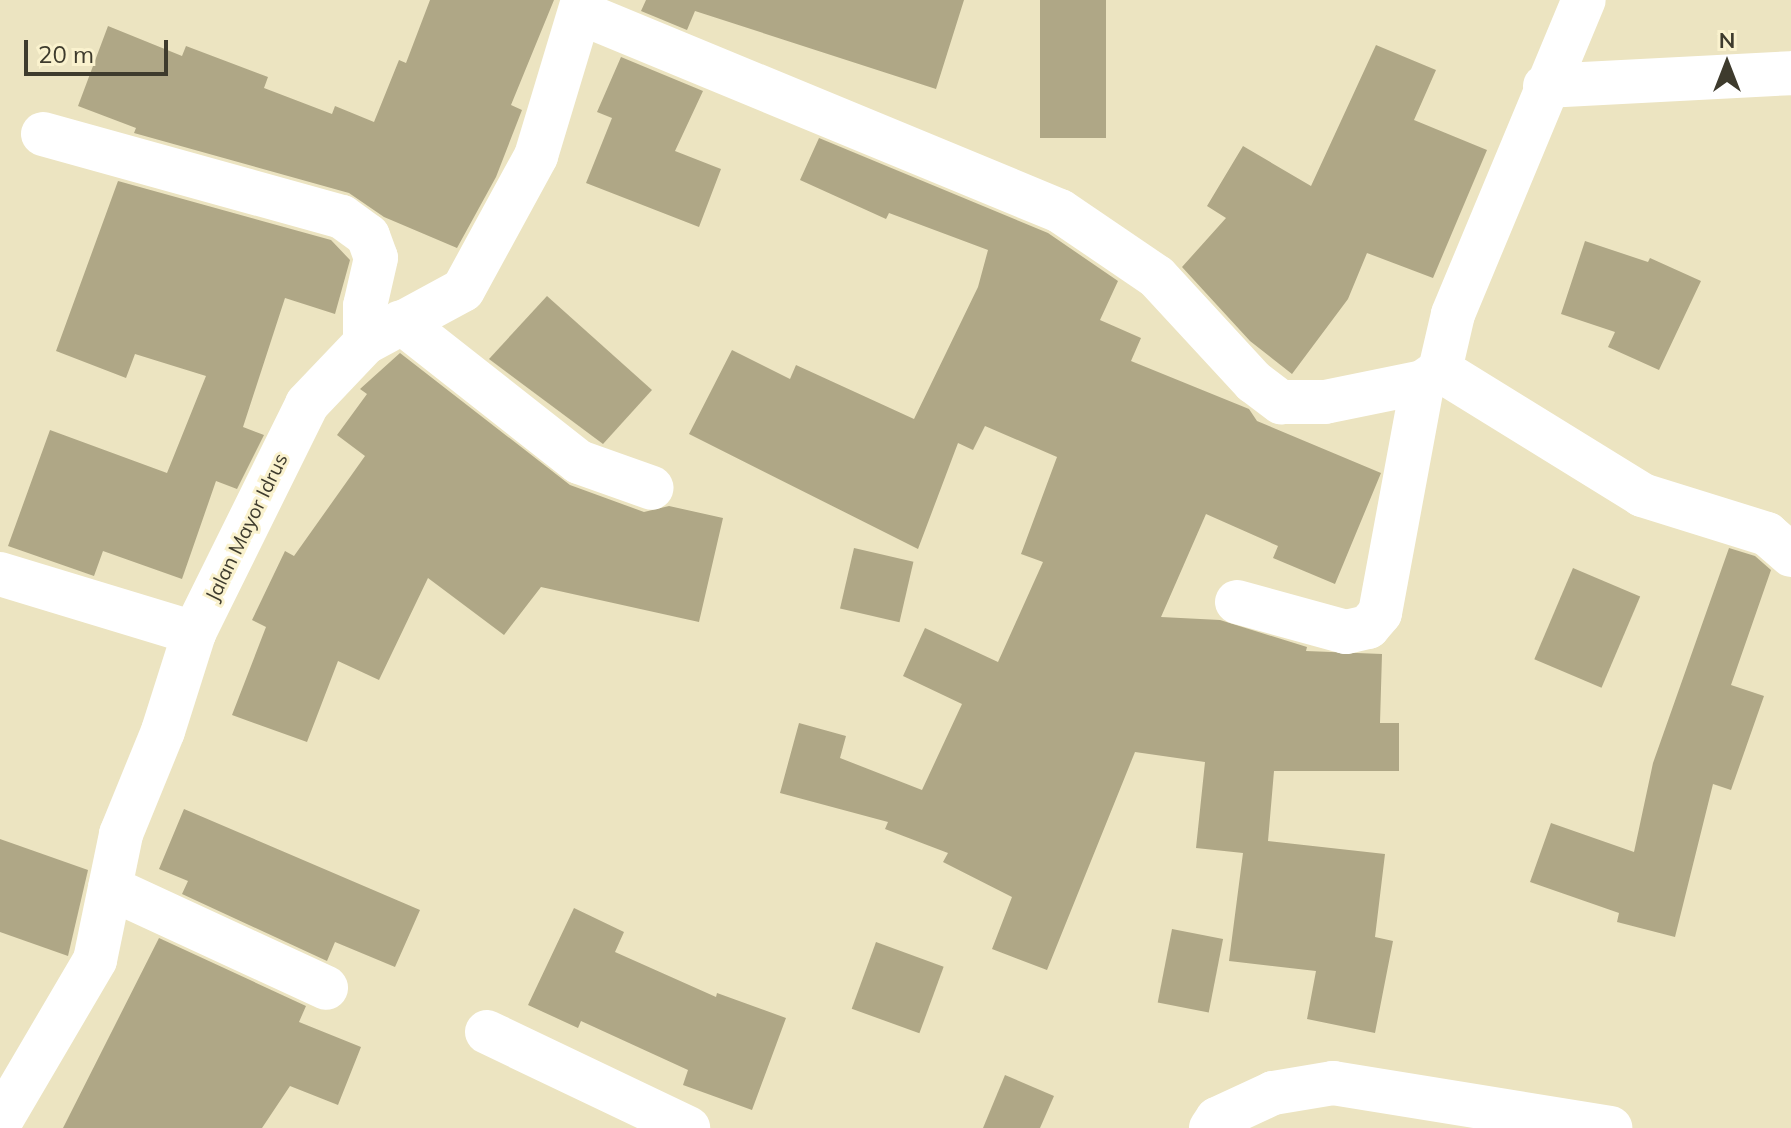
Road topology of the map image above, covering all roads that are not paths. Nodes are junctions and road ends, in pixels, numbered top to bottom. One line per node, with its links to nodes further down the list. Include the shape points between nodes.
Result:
1 (1584, 0): 4 (street)
2 (583, 7): 6 (street, Jalan Mayor Idrus, via 536,156 463,290); 7 (street, via 1060,211 1157,277 1254,382 1281,402 1325,402)
3 (1791, 73): 4 (street)
4 (1545, 86): 7 (street)
5 (43, 134): 6 (street, via 342,217 368,236 376,258 365,306)
6 (383, 332): 8 (street, via 579,462); 12 (street, Jalan Mayor Idrus, via 307,404)
7 (1431, 376): 9 (street, via 1642,495 1767,534); 11 (street, via 1380,613 1368,627 1346,632)
8 (652, 488)
9 (1791, 555)
10 (0, 574): 12 (street)
11 (1237, 602)
12 (194, 633): 13 (street, Jalan Mayor Idrus, via 163,731 121,834)
13 (110, 888): 14 (street); 16 (street, Jalan Mayor Idrus, via 95,960)
14 (326, 988)
15 (487, 1032): 17 (street)
16 (0, 1122)
17 (688, 1128)
18 (1211, 1128): 19 (street, via 1217,1119 1273,1093 1333,1083)
19 (1610, 1128)

